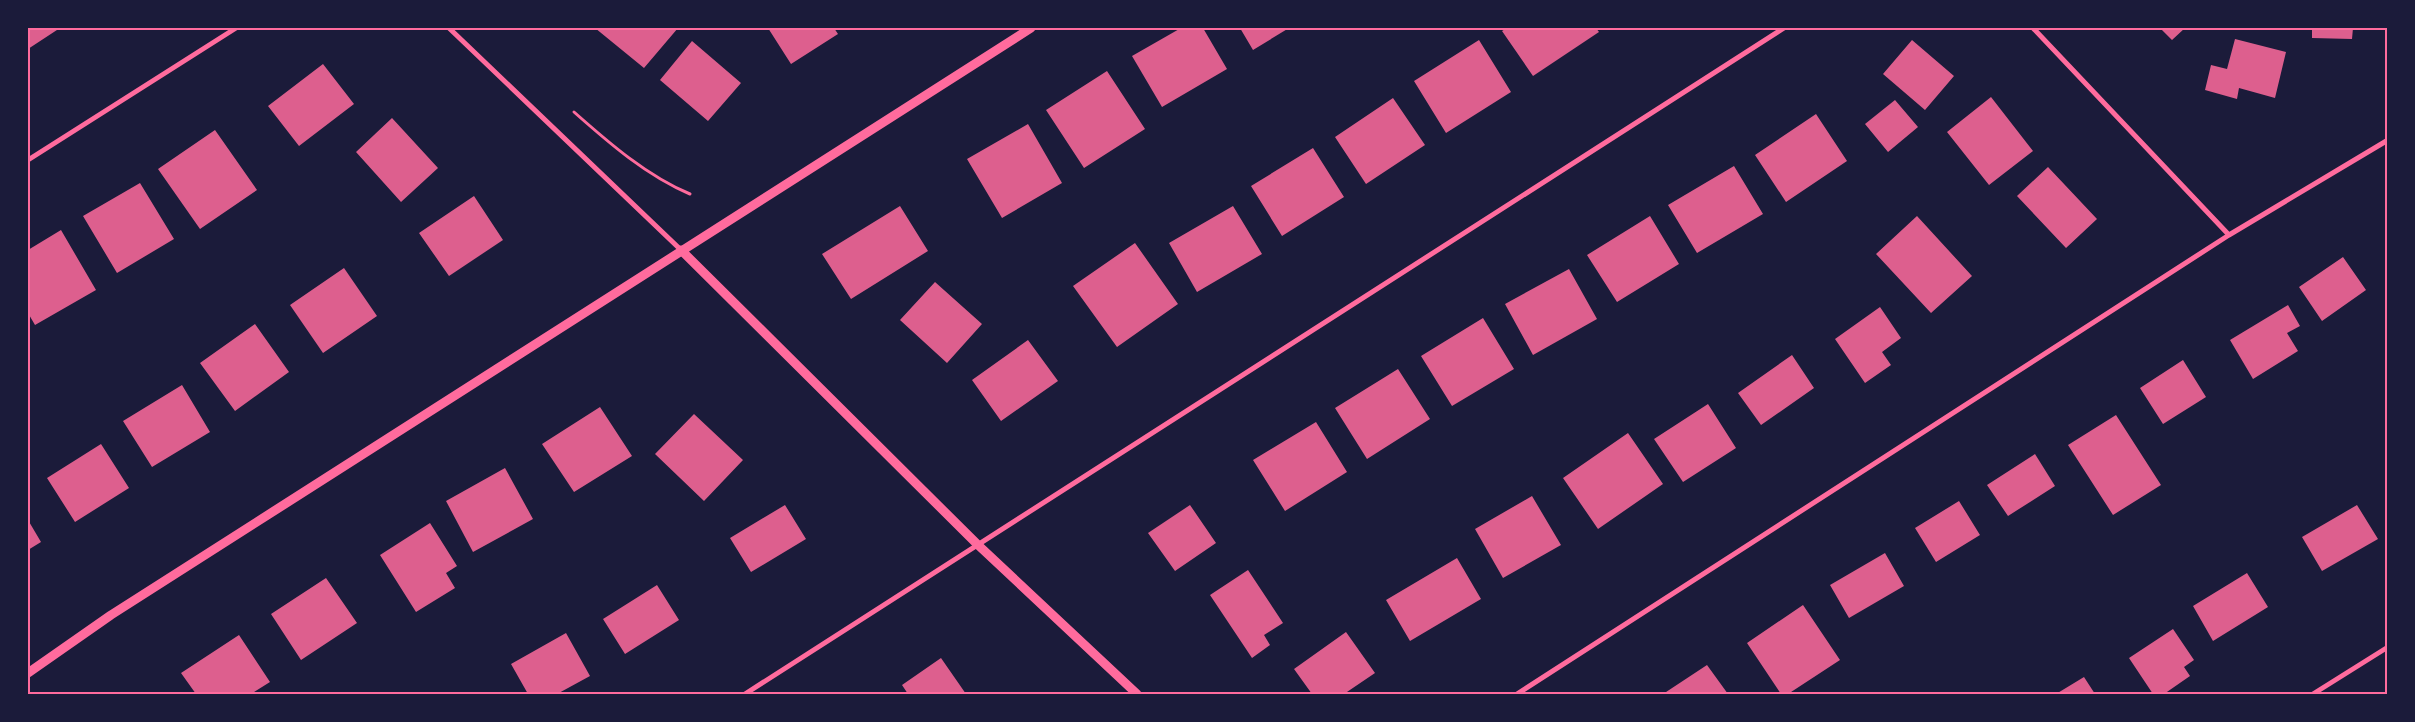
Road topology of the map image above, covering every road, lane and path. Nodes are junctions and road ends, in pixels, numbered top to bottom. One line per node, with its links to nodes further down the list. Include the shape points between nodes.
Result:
1 (236, 28): 8 (street)
2 (449, 28): 11 (street)
3 (1031, 28): 11 (street)
4 (1784, 28): 12 (street, via 1035,510)
5 (2033, 28): 10 (street)
6 (571, 109): 9 (path, via 606,141 674,187)
7 (2388, 140): 10 (street)
8 (28, 160)
9 (690, 194)
10 (2229, 235): 17 (street)
11 (681, 250): 12 (street); 14 (street, via 111,615)
12 (977, 544): 15 (street); 16 (street)
13 (2388, 647): 18 (street)
14 (28, 673)
15 (745, 694)
16 (1136, 694)
17 (1517, 694)
18 (2313, 694)

